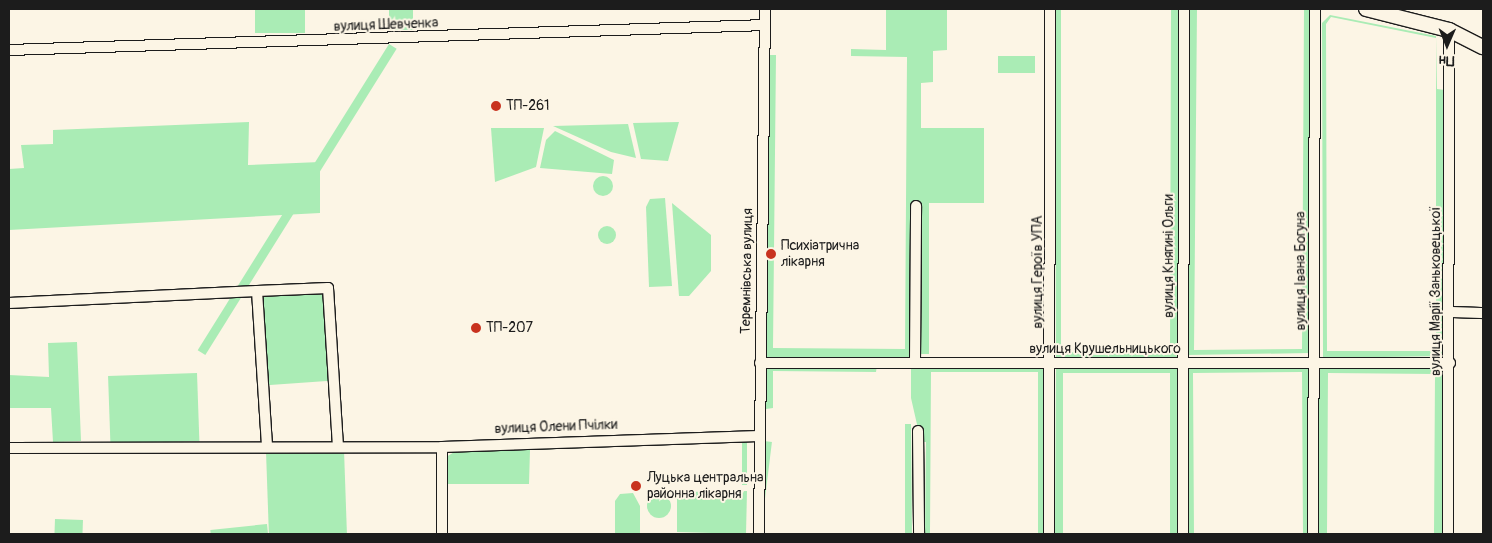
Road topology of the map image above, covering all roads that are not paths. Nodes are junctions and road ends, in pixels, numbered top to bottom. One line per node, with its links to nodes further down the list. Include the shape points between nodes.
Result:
1 (765, 9): 6 (street, Теремнівська вулиця)
2 (1050, 9): 20 (street, вулиця Героїв УПА)
3 (1184, 9): 16 (street, вулиця Княгині Ольги)
4 (1315, 9): 17 (street, вулиця Івана Богуна)
5 (1366, 9): 7 (street)
6 (765, 25): 9 (street, вулиця Шевченка); 18 (street, Теремнівська вулиця)
7 (1456, 33): 8 (street); 13 (street, вулиця Марії Заньковецької, via 1451,48)
8 (1483, 47)
9 (9, 50)
10 (916, 206): 15 (street)
11 (257, 291): 12 (street); 23 (street, via 328,288); 24 (street)
12 (9, 302)
13 (1450, 312): 14 (street); 19 (street, вулиця Марії Заньковецької)
14 (1483, 313)
15 (915, 361): 18 (street, вулиця Крушельницького); 20 (street, вулиця Крушельницького)
16 (1182, 362): 17 (street, вулиця Крушельницького); 20 (street, вулиця Крушельницького); 31 (street, вулиця Княгині Ольги)
17 (1314, 362): 19 (street, вулиця Крушельницького); 32 (street, вулиця Івана Богуна)
18 (760, 363): 22 (street, Теремнівська вулиця)
19 (1450, 363): 33 (street, вулиця Марії Заньковецької)
20 (1052, 364): 30 (street, вулиця Героїв УПА)
21 (918, 431): 29 (street)
22 (759, 436): 25 (street, вулиця Олени Пчілки); 28 (street, Теремнівська вулиця)
23 (338, 446): 24 (street, вулиця Олени Пчілки); 25 (street, вулиця Олени Пчілки)
24 (267, 447): 26 (street, вулиця Олени Пчілки)
25 (442, 447): 27 (street)
26 (9, 448)
27 (442, 534)
28 (758, 534)
29 (919, 534)
30 (1049, 534)
31 (1183, 534)
32 (1313, 534)
33 (1448, 534)

